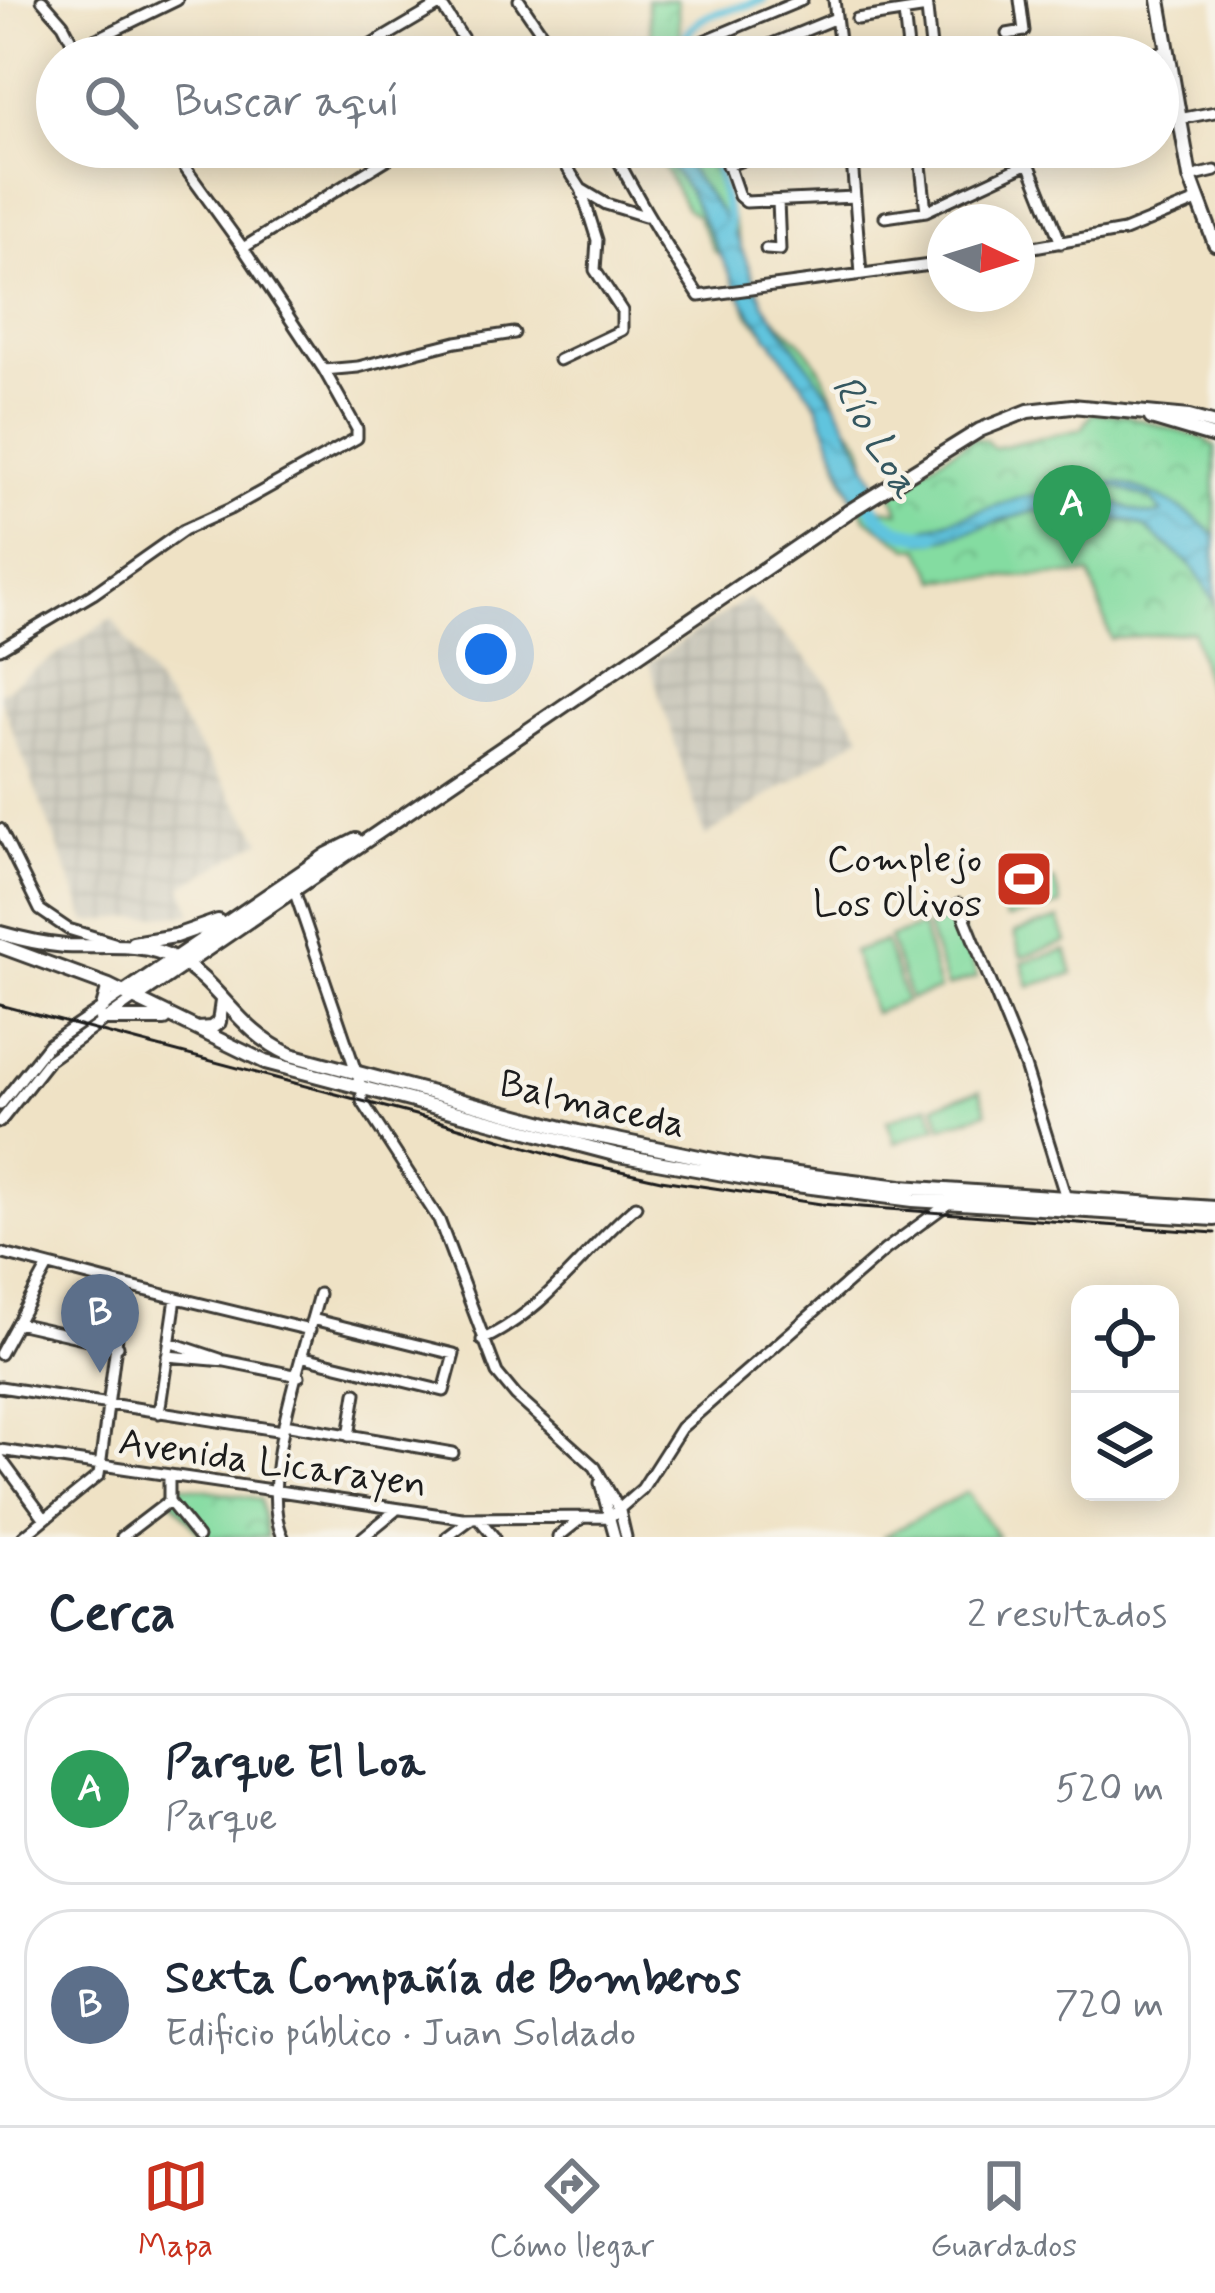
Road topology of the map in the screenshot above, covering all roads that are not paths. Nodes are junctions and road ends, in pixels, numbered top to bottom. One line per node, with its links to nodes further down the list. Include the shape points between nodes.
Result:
1 (42, 0): 14 (street)
2 (177, 0): 15 (street)
3 (519, 0): 18 (street)
4 (802, 0): 19 (street)
5 (834, 0): 11 (street)
6 (1020, 0): 13 (street, via 1024,31)
7 (1159, 0): 24 (main road)
8 (440, 2): 16 (street); 17 (street)
9 (926, 4): 10 (street); 23 (street)
10 (904, 13): 12 (street); 22 (street)
11 (836, 18): 20 (street); 21 (street)
12 (857, 19)
13 (1007, 34)
14 (68, 36)
15 (109, 36)
16 (385, 36)
17 (462, 36)
18 (544, 36)
19 (716, 36)
20 (792, 36)
21 (838, 36)
22 (907, 36)
23 (930, 36)
24 (1165, 36)
25 (1215, 112): 26 (street)
26 (1179, 119)
27 (1179, 124): 38 (main road)
28 (186, 168): 49 (street)
29 (373, 168): 49 (street)
30 (567, 168): 39 (street)
31 (622, 168): 45 (street)
32 (728, 168): 41 (street, via 746,202)
33 (853, 168): 40 (street)
34 (921, 168): 43 (street)
35 (1018, 168): 43 (street)
36 (1031, 168): 47 (street)
37 (1215, 171): 38 (street)
38 (1190, 177): 42 (main road)
39 (580, 189): 45 (street); 54 (street, via 597,240 595,270 624,322)
40 (855, 197): 41 (street); 52 (street)
41 (778, 201): 50 (street, via 780,250)
42 (1197, 201): 46 (main road); 47 (street, via 1124,230)
43 (926, 211): 44 (street)
44 (885, 217)
45 (648, 218): 52 (street, via 699,296)
46 (1213, 235)
47 (1061, 243): 48 (street)
48 (1035, 247)
49 (243, 248): 55 (street)
50 (766, 250)
51 (927, 265): 52 (street)
52 (861, 274)
53 (514, 333): 55 (street)
54 (559, 360)
55 (324, 370): 59 (street, via 357,438 184,530)
56 (1122, 409): 57 (main road); 58 (main road); 60 (main road, via 1028,411 980,430)
57 (1215, 424)
58 (1215, 437)
59 (0, 649)
60 (405, 815): 62 (main road); 64 (main road)
61 (0, 829): 66 (street, via 40,910 68,929)
62 (294, 890): 68 (main road); 77 (street)
63 (959, 904): 82 (street)
64 (252, 906): 66 (main road, via 190,932); 69 (main road)
65 (0, 933): 66 (main road, Balmaceda, via 64,946)
66 (119, 944): 69 (main road, Balmaceda); 71 (main road, via 97,958)
67 (0, 946): 71 (main road, Balmaceda)
68 (199, 954): 69 (main road); 70 (main road)
69 (179, 962): 70 (main road, Balmaceda); 72 (main road)
70 (200, 975): 73 (main road, Balmaceda)
71 (104, 984): 72 (main road, Balmaceda); 74 (main road)
72 (129, 996): 74 (street); 75 (main road, Balmaceda)
73 (222, 1000): 76 (main road, via 219,1022); 77 (main road, Balmaceda, via 280,1049)
74 (102, 1013): 75 (main road); 79 (street, via 49,1045); 80 (street, via 39,1070)
75 (177, 1019): 76 (main road, Balmaceda)
76 (197, 1029): 78 (main road, Balmaceda, via 265,1062)
77 (357, 1073): 78 (street); 81 (main road, Balmaceda, via 710,1161)
78 (362, 1089): 83 (main road, Balmaceda, via 664,1164); 95 (street, via 362,1101 439,1220)
79 (0, 1105)
80 (0, 1121)
81 (950, 1196): 82 (main road, Balmaceda); 83 (main road, Balmaceda); 86 (main road, Balmaceda); 87 (street)
82 (1066, 1198): 85 (main road, Balmaceda)
83 (913, 1200): 87 (street)
84 (636, 1206): 95 (street, via 552,1292)
85 (1215, 1208)
86 (1215, 1219)
87 (921, 1221): 116 (street, via 681,1428 643,1490)
88 (0, 1253): 89 (street)
89 (48, 1265): 90 (street); 93 (street)
90 (115, 1283): 92 (street); 97 (street)
91 (319, 1294): 94 (street)
92 (176, 1298): 94 (street); 96 (street)
93 (17, 1323): 97 (street); 98 (street)
94 (311, 1324): 100 (street); 100 (street, via 454,1354 444,1391)
95 (482, 1340): 116 (street, via 516,1396 595,1467)
96 (169, 1342): 99 (street); 101 (street)
97 (118, 1346): 105 (street)
98 (0, 1354)
99 (167, 1355): 101 (street); 106 (street)
100 (304, 1357): 102 (street)
101 (225, 1361): 102 (street)
102 (299, 1376): 107 (street)
103 (0, 1387): 105 (street)
104 (356, 1393): 108 (street)
105 (109, 1406): 106 (street); 111 (street)
106 (159, 1413): 107 (street)
107 (284, 1428): 108 (street); 113 (street)
108 (349, 1436): 109 (street)
109 (453, 1453)
110 (0, 1454): 111 (street, Avenida Licarayen); 118 (street)
111 (100, 1465): 112 (street, Avenida Licarayen); 118 (street)
112 (169, 1475): 113 (street, Avenida Licarayen); 114 (street)
113 (274, 1493): 115 (street, Avenida Licarayen); 123 (street)
114 (169, 1501): 121 (street); 122 (street)
115 (395, 1511): 119 (street, Avenida Licarayen); 124 (street)
116 (615, 1514): 117 (street, Avenida Licarayen); 128 (street); 129 (street)
117 (582, 1517): 119 (street, Avenida Licarayen); 127 (street)
118 (45, 1519): 120 (street)
119 (475, 1520): 125 (street); 126 (street)
120 (23, 1537)
121 (122, 1537)
122 (198, 1537)
123 (283, 1537)
124 (363, 1537)
125 (446, 1537)
126 (494, 1537)
127 (558, 1537)
128 (615, 1537)
129 (626, 1537)

